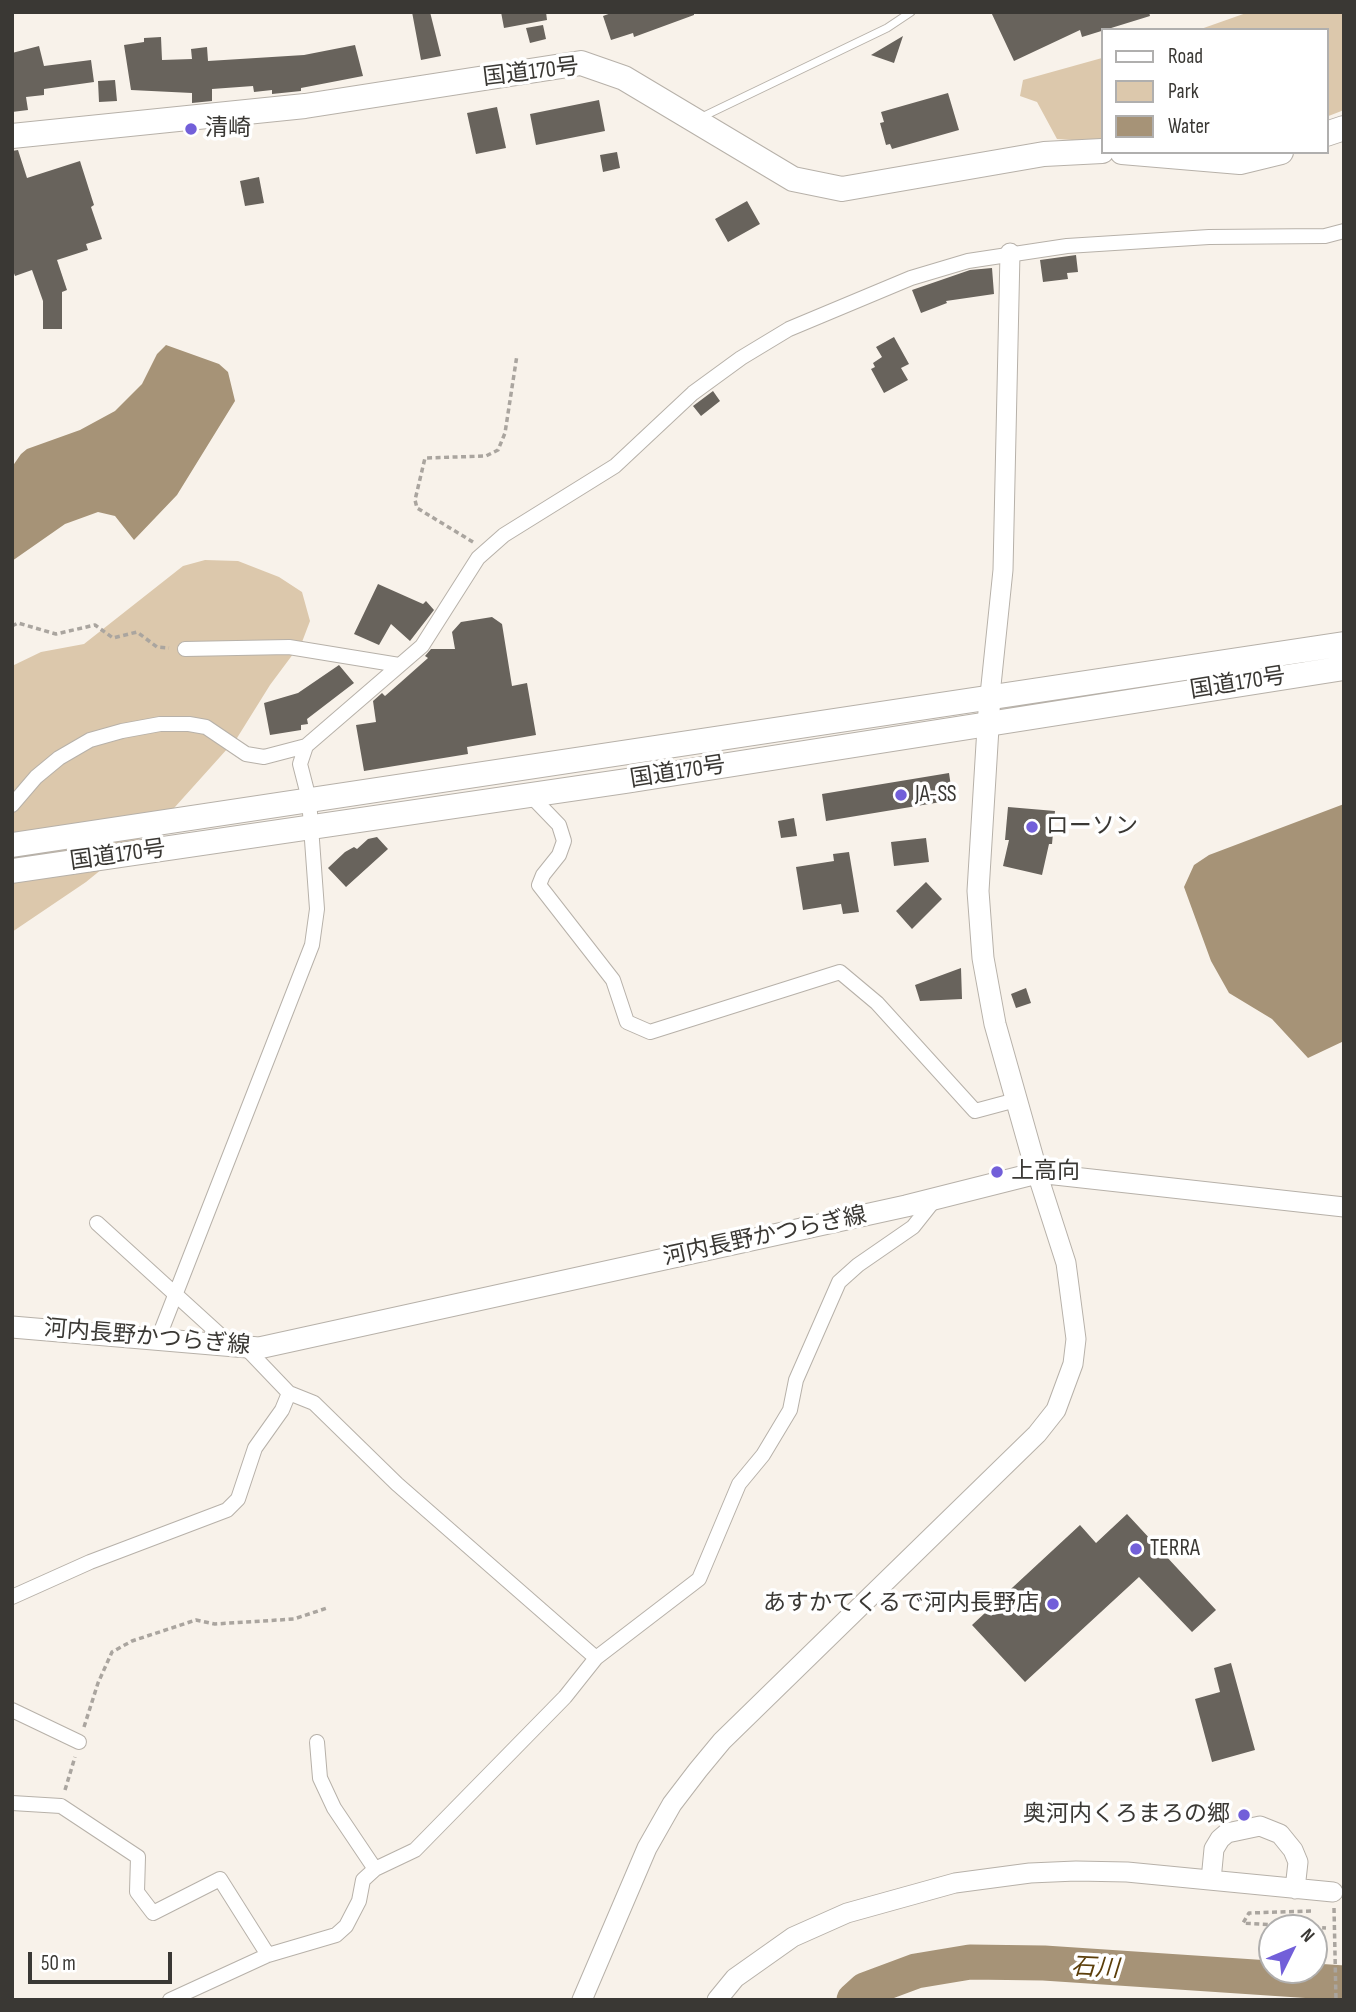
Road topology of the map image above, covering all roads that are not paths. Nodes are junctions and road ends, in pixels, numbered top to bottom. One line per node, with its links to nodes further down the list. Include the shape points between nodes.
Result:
1 (911, 12): 2 (lane)
2 (695, 121): 3 (highway, 国道170号, via 624,78 581,63 305,106); 4 (highway, 国道170号, via 793,179 842,189 1044,154)
3 (12, 136)
4 (1100, 151)
5 (1146, 154): 6 (highway, via 1240,162)
6 (1272, 154)
7 (1344, 231): 8 (street, via 1325,236 1209,237)
8 (1010, 253): 11 (street, via 911,278 789,329 693,393 615,466 504,536 478,558 422,646); 13 (street, via 1003,570)
9 (1344, 644): 13 (highway, 国道170号)
10 (185, 649): 11 (street, via 289,647)
11 (399, 665): 15 (street)
12 (1344, 668): 14 (highway, 国道170号)
13 (990, 695): 14 (main road); 17 (highway, 国道170号)
14 (991, 723): 16 (highway, 国道170号); 22 (main road, via 978,891 995,1024)
15 (306, 746): 17 (street, via 300,764); 18 (street, via 264,757 246,754 197,725 160,724 121,731 89,740 59,758)
16 (530, 795): 19 (highway, 国道170号); 22 (street, via 559,825 564,841 539,885 613,980 627,1022 650,1032 840,972 877,1003 975,1111)
17 (309, 799): 19 (street); 20 (highway, 国道170号)
18 (12, 805)
19 (309, 828): 21 (highway, 国道170号); 27 (street, via 317,909 312,945)
20 (12, 845)
21 (12, 872)
22 (1016, 1100): 23 (main road)
23 (1037, 1173): 24 (main road, 河内長野かつらぎ線); 25 (street); 44 (street, via 1066,1263 1076,1339 1073,1364 1056,1410 698,1770 647,1848)
24 (936, 1198): 30 (main road, 河内長野かつらぎ線, via 272,1345); 33 (street, via 913,1227 839,1282 796,1380 790,1410 739,1484 699,1579)
25 (1344, 1207)
26 (97, 1223): 27 (street)
27 (176, 1293): 29 (street); 30 (street)
28 (12, 1327): 29 (main road, 河内長野かつらぎ線)
29 (158, 1339): 30 (main road, 河内長野かつらぎ線)
30 (238, 1346): 31 (street)
31 (289, 1394): 32 (street, via 255,1448 238,1499 227,1510); 33 (street, via 314,1403 397,1484)
32 (12, 1597)
33 (596, 1658): 38 (street, via 565,1697 415,1850)
34 (12, 1710): 35 (street)
35 (79, 1742)
36 (317, 1742): 38 (street, via 320,1778 334,1808)
37 (12, 1803): 42 (street, via 61,1806 138,1857 136,1892 153,1913 220,1879)
38 (375, 1869): 42 (street, via 363,1880 359,1901 336,1935)
39 (1211, 1880): 40 (street); 40 (street, via 1214,1849 1220,1839 1227,1833 1260,1826 1280,1834 1293,1850 1298,1862); 45 (street, via 1127,1872 1030,1872 903,1895 793,1937 735,1978)
40 (1295, 1889): 41 (street)
41 (1337, 1899)
42 (268, 1955): 43 (street)
43 (170, 2000)
44 (582, 2000)
45 (717, 2000)

